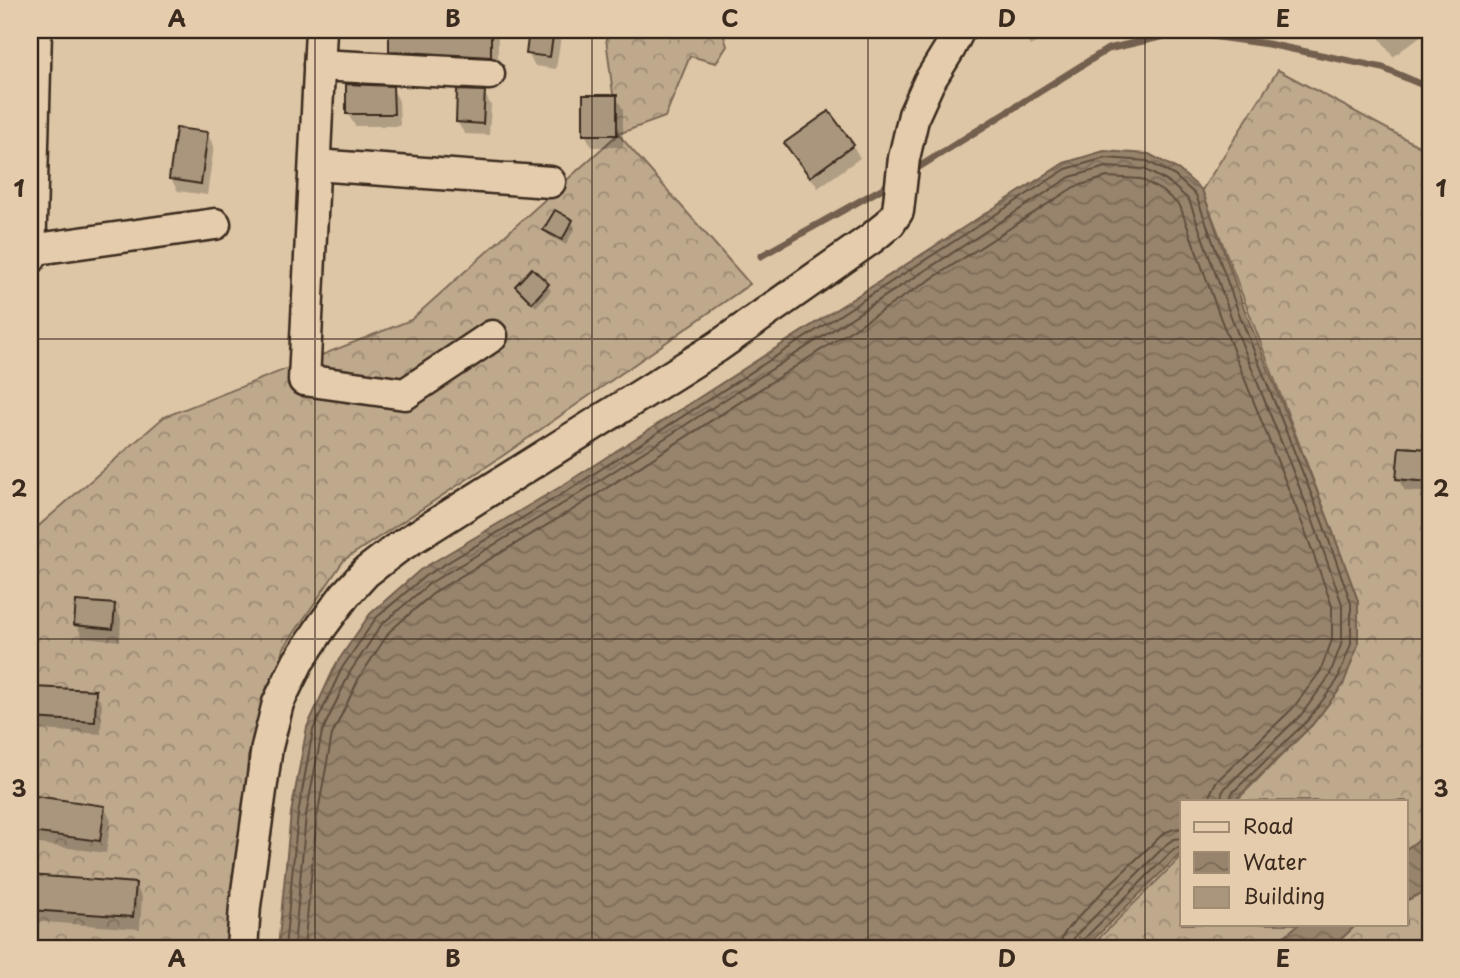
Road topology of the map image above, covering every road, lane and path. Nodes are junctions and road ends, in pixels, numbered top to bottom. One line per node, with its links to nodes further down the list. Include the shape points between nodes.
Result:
1 (36, 30): 8 (street)
2 (321, 30): 4 (street)
3 (958, 30): 13 (street, via 914,115 898,211 890,223 717,347 397,549 345,595 298,662 278,703 267,747)
4 (319, 65): 5 (street); 6 (street)
5 (489, 74)
6 (315, 165): 7 (street); 12 (street, via 304,380 405,394)
7 (550, 182)
8 (31, 194): 10 (street)
9 (215, 224): 10 (street)
10 (30, 250): 11 (street)
11 (30, 259)
12 (492, 337)
13 (242, 948)

